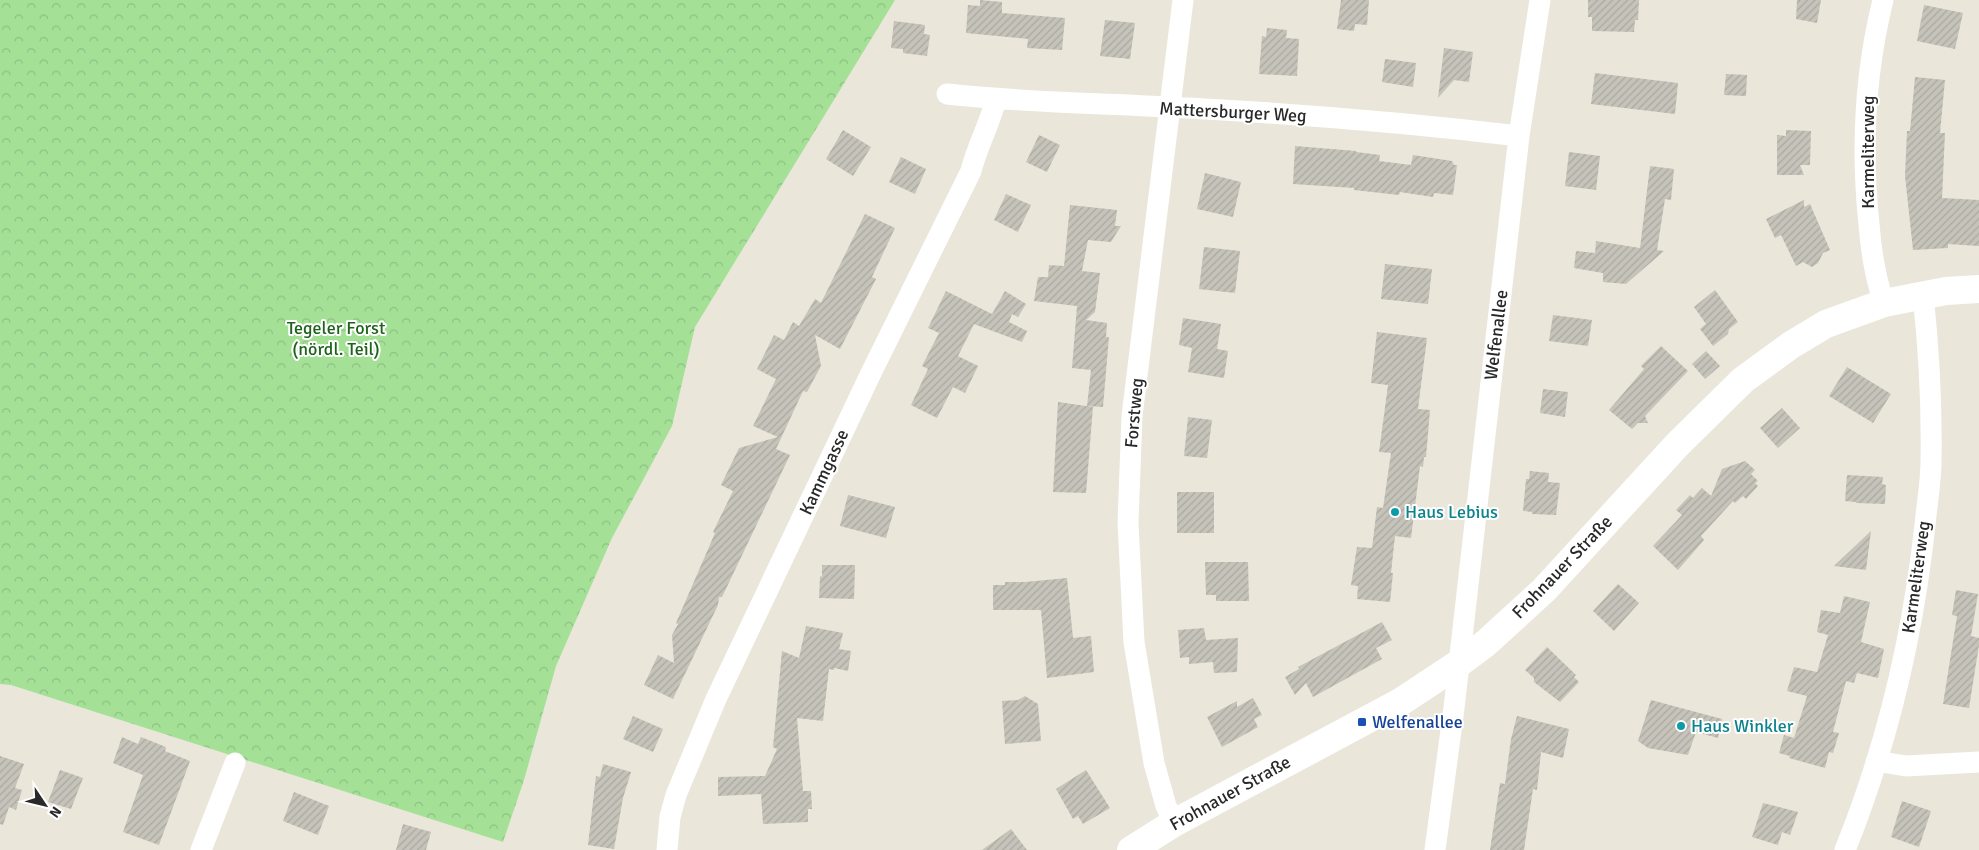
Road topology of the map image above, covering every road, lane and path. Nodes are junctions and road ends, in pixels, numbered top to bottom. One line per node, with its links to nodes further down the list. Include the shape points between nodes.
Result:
1 (1183, 0): 6 (street, Forstweg)
2 (1540, 0): 7 (street, Welfenallee)
3 (1883, 0): 10 (street, Karmeliterweg, via 1869,72 1865,132 1866,196 1872,257)
4 (947, 94): 5 (street, Mattersburger Weg)
5 (996, 99): 6 (street, Mattersburger Weg); 17 (street, Kammgasse, via 971,171 867,380 716,699 676,795)
6 (1169, 107): 7 (street, Mattersburger Weg, via 1334,118); 15 (street, Forstweg, via 1132,416 1128,524 1134,642 1154,763)
7 (1519, 136): 11 (street, Welfenallee)
8 (1979, 289): 9 (street, Frohnauer Straße)
9 (1923, 295): 10 (street, Frohnauer Straße); 12 (street, Karmeliterweg, via 1930,360 1931,462 1916,596 1900,674)
10 (1884, 302): 11 (street, Frohnauer Straße, via 1826,324 1791,344 1742,380 1677,444 1544,590)
11 (1458, 664): 15 (street, Frohnauer Straße, via 1402,701); 19 (street, Welfenallee)
12 (1876, 761): 13 (street, via 1906,766); 20 (street, Karmeliterweg)
13 (1979, 762)
14 (235, 763): 16 (street)
15 (1174, 823): 18 (street, Frohnauer Straße)
16 (201, 850)
17 (667, 850)
18 (1131, 850)
19 (1435, 850)
20 (1845, 850)

